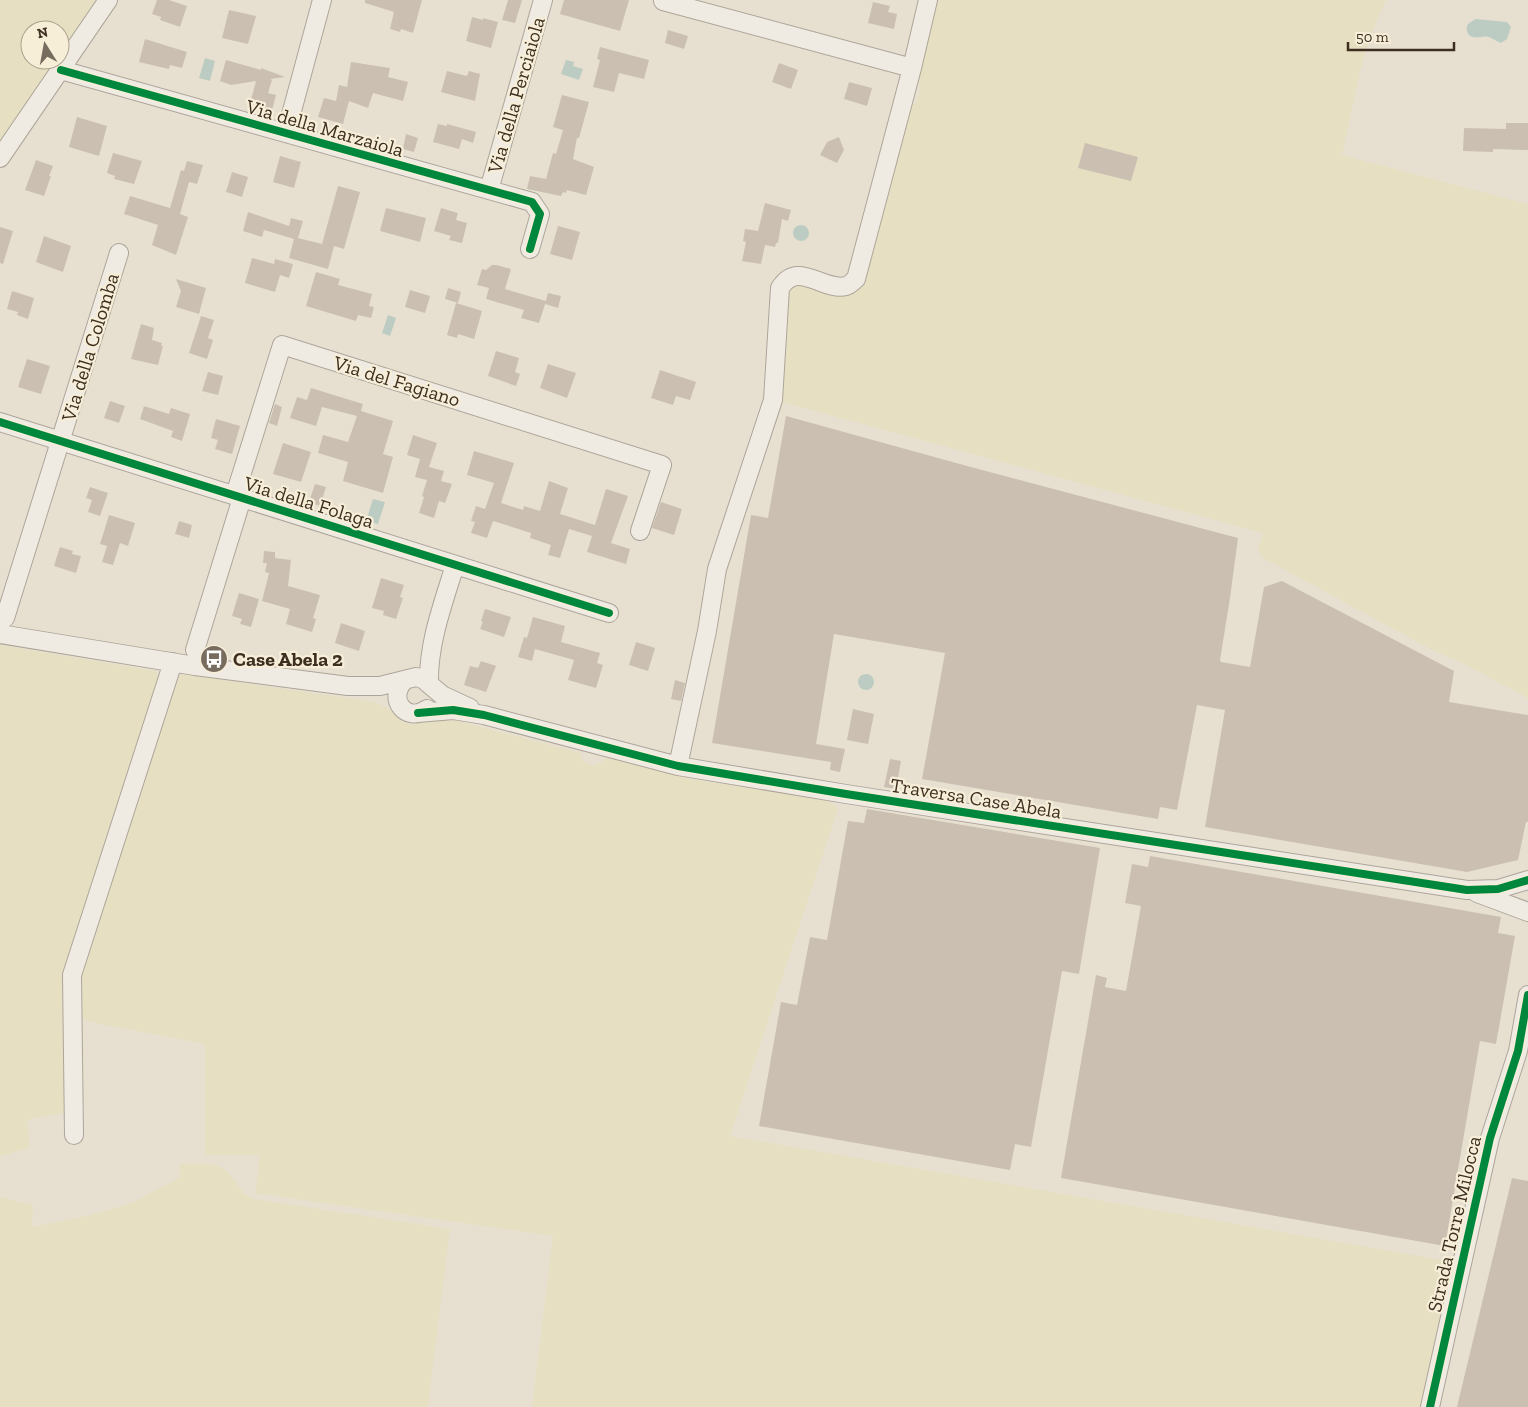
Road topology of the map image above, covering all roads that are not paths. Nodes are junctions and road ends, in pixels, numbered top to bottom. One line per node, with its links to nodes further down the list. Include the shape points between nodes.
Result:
1 (108, 0): 6 (street)
2 (322, 0): 9 (street)
3 (543, 0): 11 (street, Via della Perciaiola)
4 (928, 0): 7 (street)
5 (663, 1): 7 (street)
6 (70, 57)
7 (912, 68): 30 (street, via 856,278 847,286 833,286 807,277 792,276 780,288 772,400 717,569)
8 (61, 70): 9 (street, Via della Marzaiola); 10 (street)
9 (286, 134): 11 (street, Via della Marzaiola)
10 (0, 158)
11 (489, 190): 12 (street, Via della Marzaiola, via 532,202 540,214)
12 (530, 249)
13 (119, 253): 15 (street, Via della Colomba)
14 (0, 422): 15 (street, Via della Folaga)
15 (61, 441): 16 (street, Via della Folaga); 20 (street, Via della Colomba)
16 (238, 497): 17 (street, Via del Fagiano, via 282,345 662,465); 18 (street, Via della Folaga); 22 (street, Via del Fagiano)
17 (640, 531)
18 (455, 565): 19 (street, Via della Folaga); 21 (street)
19 (609, 613)
20 (3, 626): 23 (street)
21 (433, 638): 24 (street); 26 (street)
22 (195, 650)
23 (173, 662): 25 (street); 37 (street, via 72,975)
24 (407, 679): 25 (street, via 380,686); 26 (street, via 420,678); 27 (street, via 400,684 397,696)
25 (348, 686): 27 (street, via 380,695)
26 (430, 686): 28 (street, via 431,703); 29 (street)
27 (401, 707): 28 (street, via 407,712)
28 (418, 713): 29 (street, via 453,710)
29 (484, 715): 30 (street, Traversa Case Abela)
30 (678, 766): 32 (street, Traversa Case Abela)
31 (1528, 880): 32 (street, via 1498,889)
32 (1467, 890): 33 (street)
33 (1528, 912)
34 (1528, 995): 36 (street)
35 (1528, 1032): 36 (street)
36 (1518, 1051): 38 (street, Strada Torre Milocca, via 1490,1138)
37 (74, 1135)
38 (1430, 1407)

